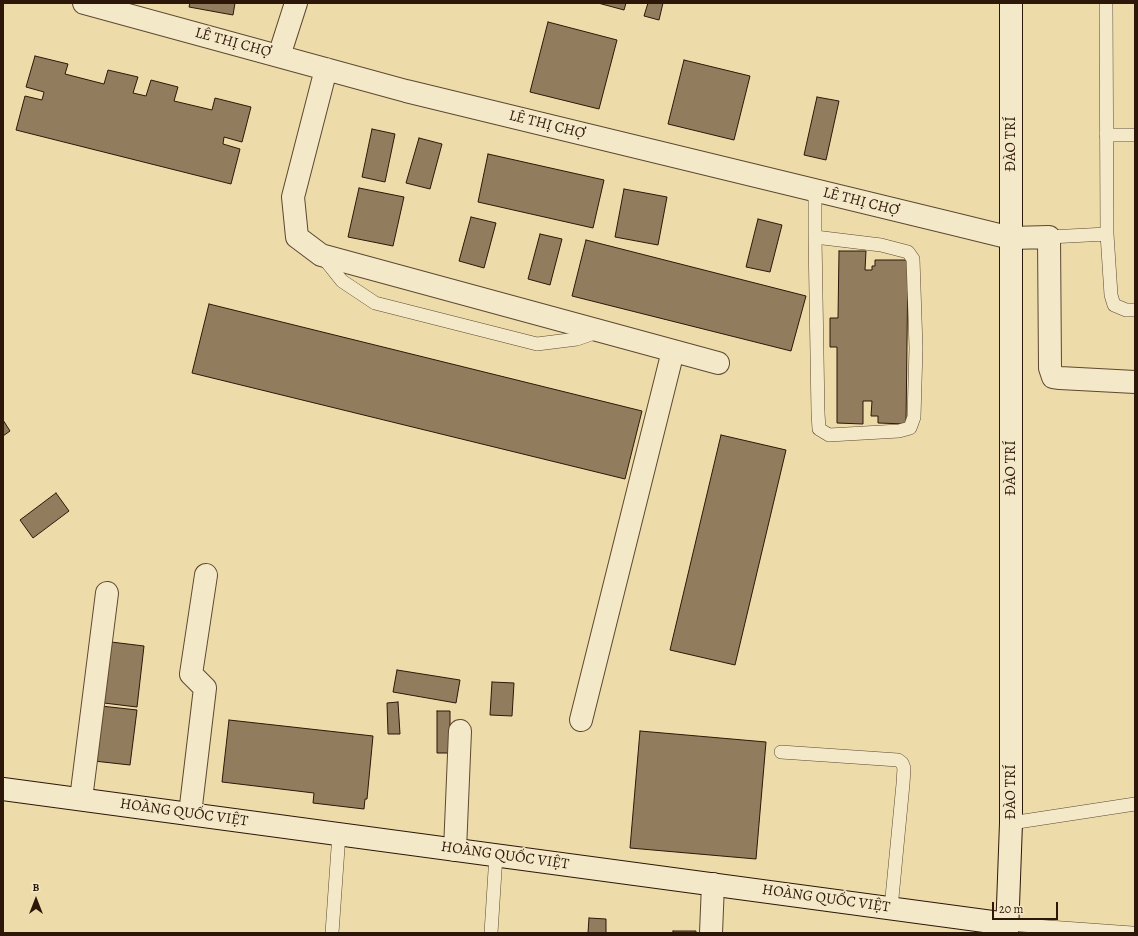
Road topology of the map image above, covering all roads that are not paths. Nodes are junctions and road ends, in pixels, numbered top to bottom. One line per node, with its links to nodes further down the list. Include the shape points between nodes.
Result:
1 (84, 3): 5 (street, LÊ THỊ CHỢ)
2 (296, 3): 5 (street)
3 (1011, 3): 13 (street, ĐÀO TRÍ)
4 (1106, 3): 7 (lane)
5 (279, 56): 6 (street, LÊ THỊ CHỢ)
6 (326, 69): 9 (street, LÊ THỊ CHỢ); 14 (street, via 293,197 297,236)
7 (1106, 135): 8 (lane); 10 (lane)
8 (1135, 135)
9 (815, 191): 11 (lane); 13 (street, LÊ THỊ CHỢ)
10 (1107, 234): 12 (lane); 15 (lane, via 1111,295 1114,305 1126,310)
11 (815, 237): 11 (lane, via 881,245 908,252 913,258 916,348 914,417 910,428 899,431 829,435 819,429)
12 (1049, 237): 13 (street, LÊ THỊ CHỢ); 19 (street, via 1050,368 1053,377)
13 (1011, 238): 29 (street, ĐÀO TRÍ)
14 (321, 255): 16 (street); 16 (lane, via 342,281 375,302 537,344 577,339)
15 (1135, 310)
16 (601, 331): 17 (street)
17 (673, 351): 18 (street); 22 (street)
18 (718, 363)
19 (1135, 382)
20 (206, 575): 28 (street, via 191,674 205,688)
21 (107, 593): 26 (street)
22 (581, 720)
23 (460, 731): 31 (street)
24 (780, 752): 34 (lane, via 898,760 902,763 903,784)
25 (3, 789): 26 (street, HOÀNG QUỐC VIỆT)
26 (81, 799): 28 (street, HOÀNG QUỐC VIỆT)
27 (1135, 804): 29 (lane)
28 (190, 814): 30 (street, HOÀNG QUỐC VIỆT)
29 (1010, 823): 35 (street, ĐÀO TRÍ)
30 (339, 834): 31 (street, HOÀNG QUỐC VIỆT); 36 (lane)
31 (455, 850): 32 (street, HOÀNG QUỐC VIỆT)
32 (496, 855): 33 (street, HOÀNG QUỐC VIỆT); 37 (lane)
33 (713, 884): 34 (street, HOÀNG QUỐC VIỆT); 38 (street)
34 (891, 908): 35 (street, HOÀNG QUỐC VIỆT)
35 (1007, 928): 39 (lane)
36 (332, 933)
37 (491, 933)
38 (711, 933)
39 (1132, 933)

